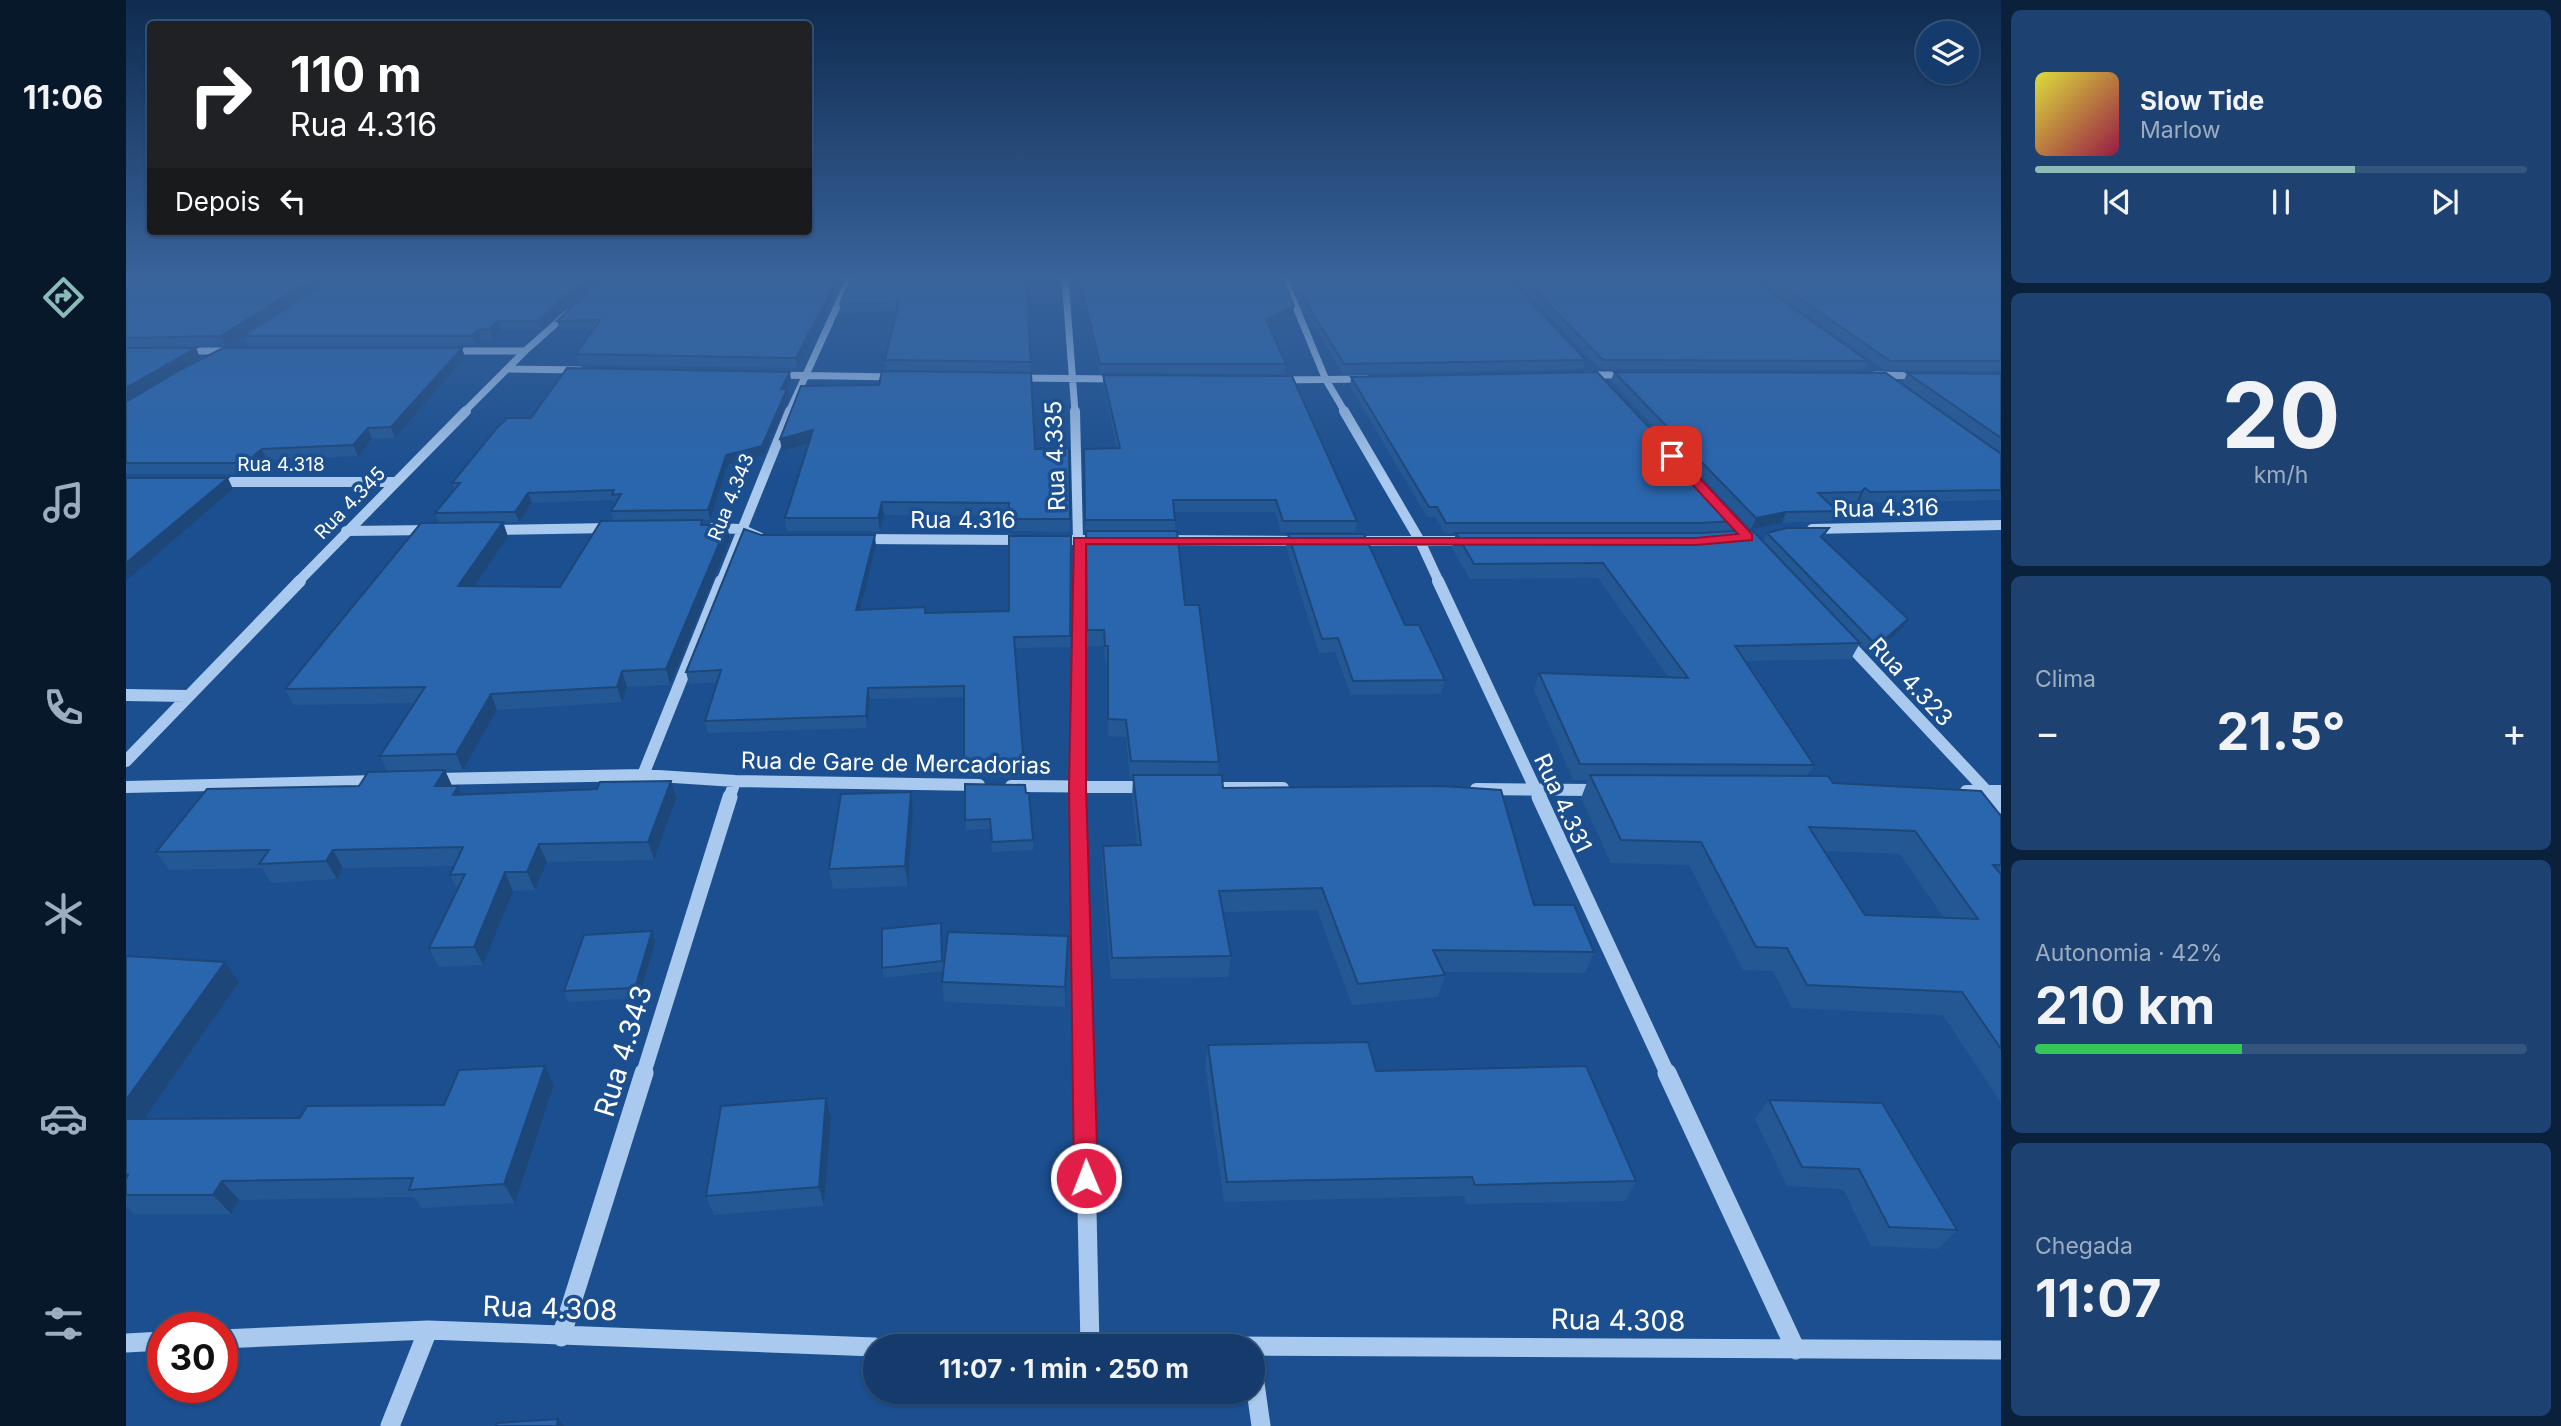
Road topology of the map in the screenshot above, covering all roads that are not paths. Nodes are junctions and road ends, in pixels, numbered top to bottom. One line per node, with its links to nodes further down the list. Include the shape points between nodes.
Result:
1 (532, 345): 9 (street, Rua 4.345)
2 (819, 345): 20 (street, Rua 4.343)
3 (1071, 345): 24 (street, Rua 4.335)
4 (1311, 345): 28 (street, Rua 4.331)
5 (239, 349): 7 (street)
6 (177, 351): 7 (street)
7 (228, 351): 10 (street)
8 (444, 351): 9 (street)
9 (525, 351): 12 (street, Rua 4.345)
10 (204, 363)
11 (1587, 365): 15 (street)
12 (509, 369): 13 (street); 32 (street, Rua 4.345)
13 (589, 371)
14 (1869, 371): 19 (street)
15 (1596, 374): 17 (street); 18 (street); 30 (street)
16 (764, 375): 20 (street)
17 (1569, 375)
18 (1637, 375)
19 (1882, 375): 21 (street); 29 (street)
20 (804, 376): 22 (street); 36 (street, Rua 4.343)
21 (1935, 376)
22 (899, 377)
23 (1006, 378): 24 (street)
24 (1074, 379): 25 (street); 43 (street, Rua 4.335)
25 (1127, 379)
26 (1380, 379): 28 (street)
27 (1273, 380): 28 (street)
28 (1326, 380): 48 (street, Rua 4.331)
29 (1892, 383)
30 (1606, 385)
31 (207, 482): 32 (street, Rua 4.318)
32 (395, 482): 40 (street, Rua 4.345)
33 (2001, 524): 39 (street, Rua 4.316)
34 (704, 527): 36 (street)
35 (621, 528): 38 (street)
36 (741, 529): 41 (street); 54 (street, Rua 4.343)
37 (442, 530): 40 (street)
38 (484, 530)
39 (1796, 530)
40 (346, 531): 52 (street, Rua 4.345)
41 (776, 538)
42 (845, 539): 43 (street, Rua 4.316)
43 (1079, 540): 44 (street, Rua 4.316); 59 (street, Rua 4.335)
44 (1120, 540)
45 (1147, 540): 46 (street)
46 (1311, 541)
47 (1338, 541): 48 (street)
48 (1420, 541): 49 (street); 64 (street, Rua 4.331)
49 (1475, 541)
50 (1834, 629): 67 (street, Rua 4.323)
51 (126, 695): 52 (street)
52 (187, 696): 53 (street, Rua 4.345)
53 (126, 761)
54 (643, 775): 56 (street, Rua de Gare de Mercadorias); 57 (street, Rua de Gare de Mercadorias)
55 (391, 780): 58 (street)
56 (419, 780)
57 (735, 781): 59 (street, Rua de Gare de Mercadorias); 71 (street, Rua 4.343)
58 (126, 786)
59 (1077, 787): 60 (street, Rua de Gare de Mercadorias); 70 (street, Rua 4.335)
60 (1160, 787)
61 (1188, 788): 62 (street)
62 (1298, 788)
63 (1465, 789): 64 (street)
64 (1534, 790): 65 (street); 77 (street, Rua 4.331)
65 (1616, 790)
66 (1946, 791): 67 (street)
67 (1994, 791): 68 (street, Rua 4.323)
68 (2001, 806)
69 (428, 1330): 71 (street, Rua 4.308); 72 (street, Rua 4.308); 80 (street)
70 (1090, 1334)
71 (561, 1337): 76 (street, Rua 4.308)
72 (238, 1338)
73 (147, 1342): 74 (street)
74 (126, 1343)
75 (1265, 1345): 77 (street, Rua 4.308)
76 (863, 1347)
77 (1796, 1350): 78 (street, Rua 4.308)
78 (2001, 1350)
79 (1258, 1404): 81 (street)
80 (390, 1426)
81 (1261, 1426)

